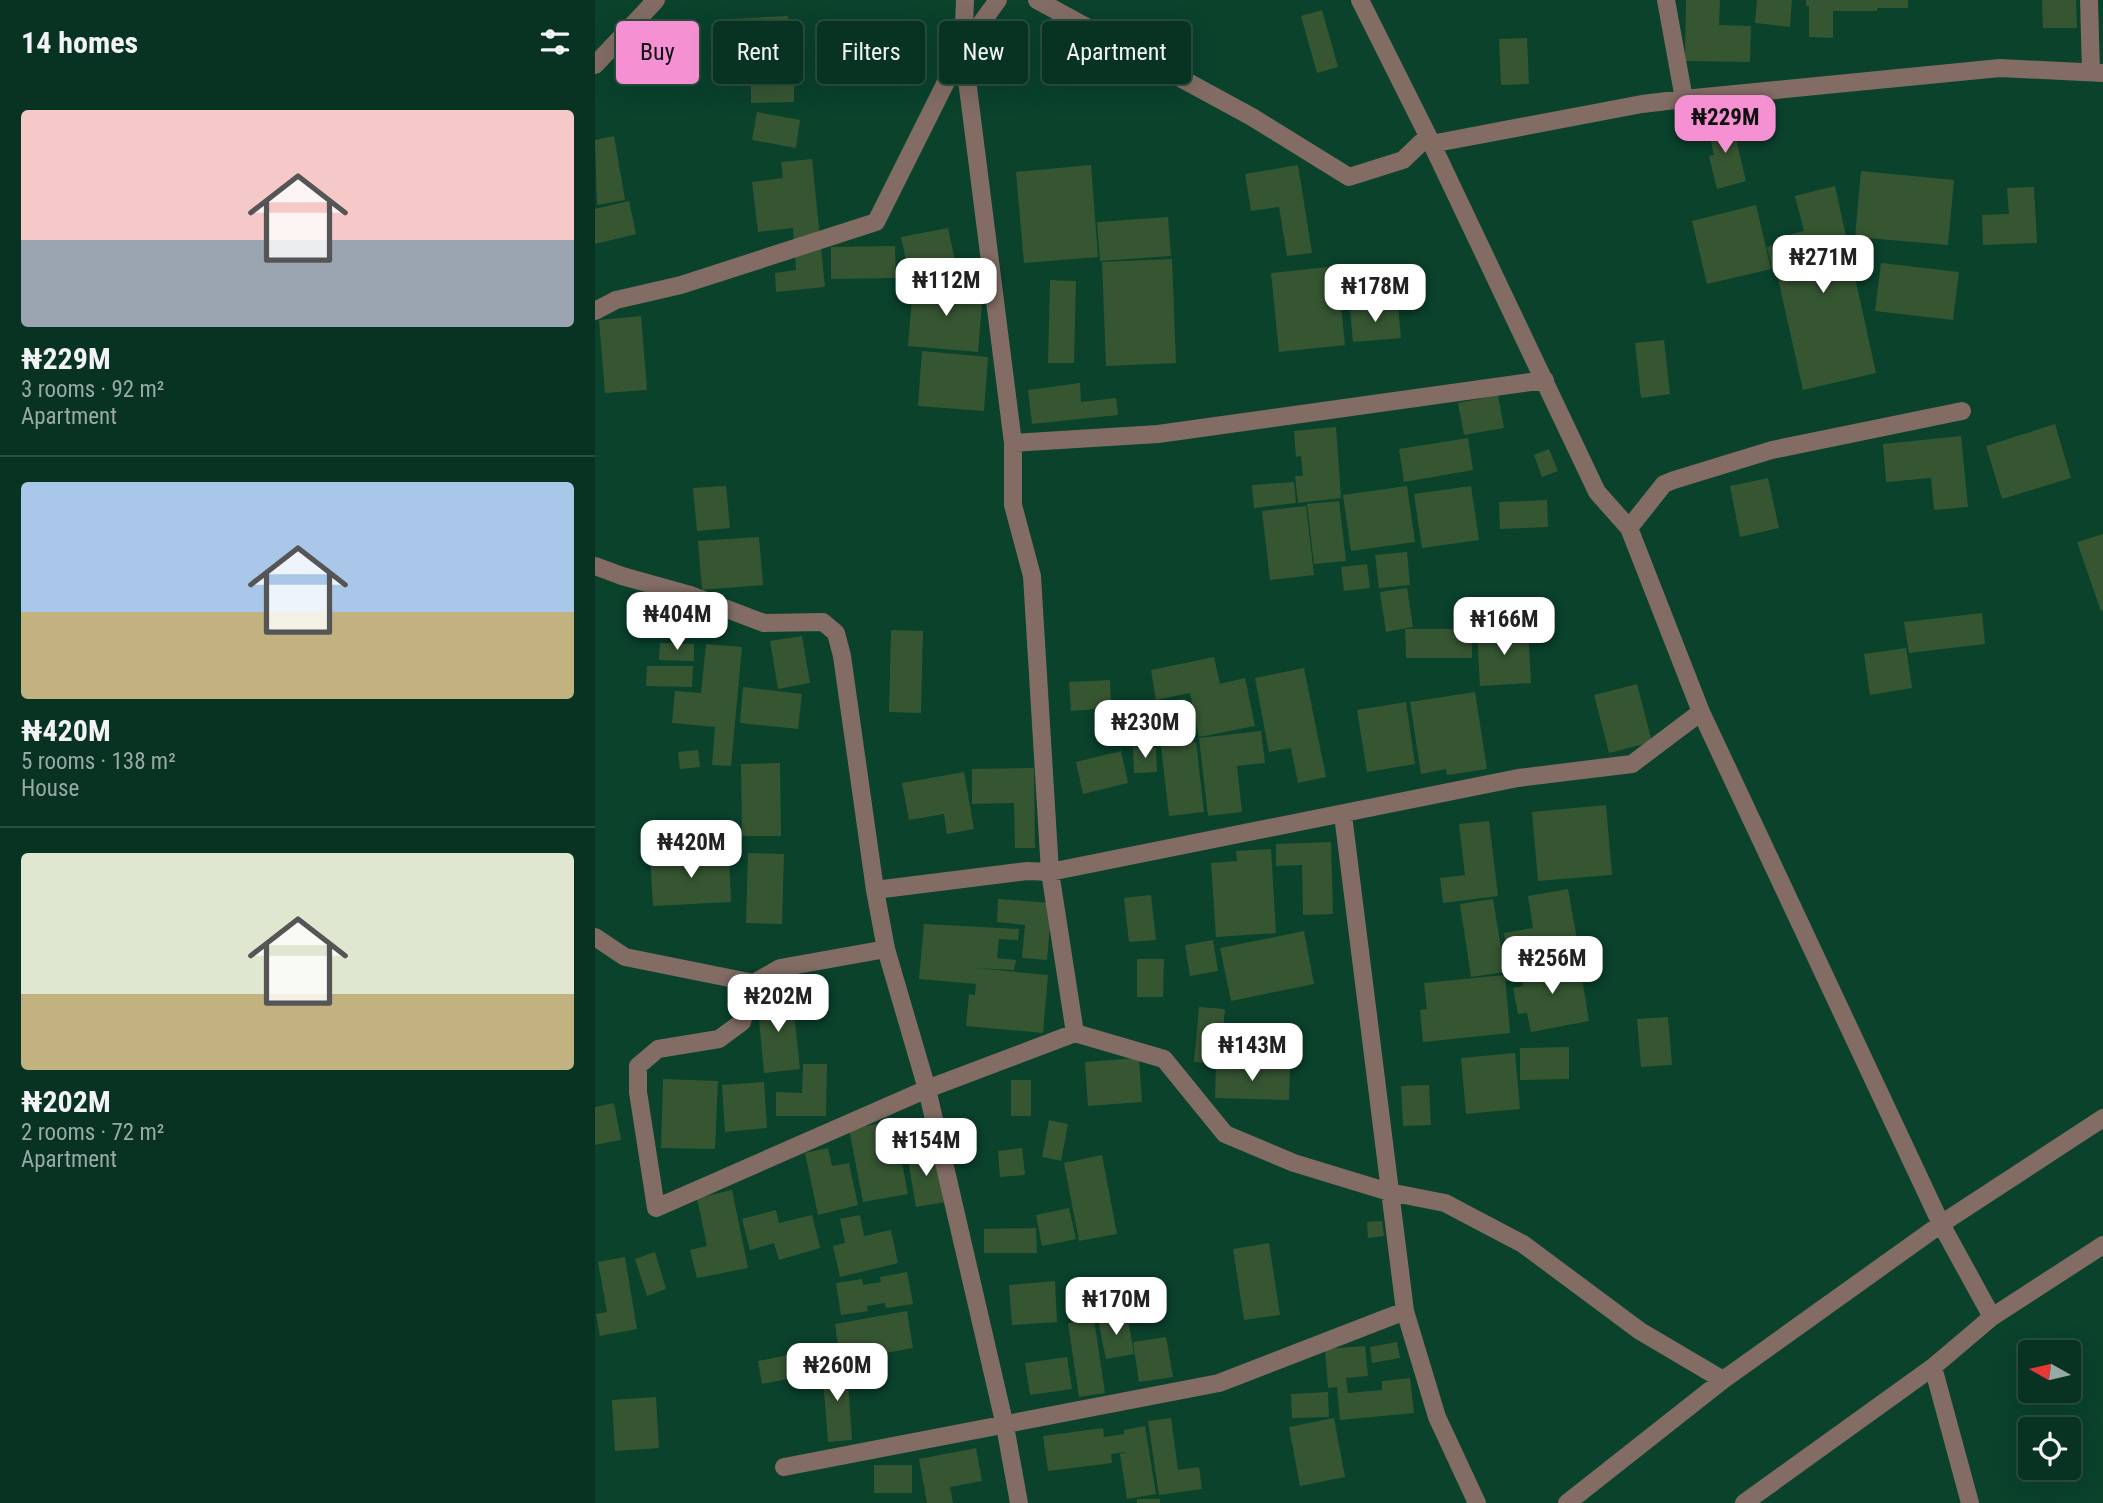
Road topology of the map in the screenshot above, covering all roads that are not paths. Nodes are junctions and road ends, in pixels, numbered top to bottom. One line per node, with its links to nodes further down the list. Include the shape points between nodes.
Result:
1 (656, 0): 10 (street)
2 (965, 0): 8 (street)
3 (998, 0): 9 (street)
4 (1037, 0): 15 (street, via 1252,117 1349,177 1403,160)
5 (1360, 0): 15 (street)
6 (1666, 0): 14 (street)
7 (2089, 0): 11 (street)
8 (964, 21)
9 (983, 21)
10 (595, 65)
11 (2097, 73): 14 (street, via 2000,68)
12 (945, 84): 16 (street, via 876,222 681,285 616,300)
13 (968, 84): 19 (street)
14 (1684, 99): 15 (street)
15 (1430, 140): 17 (street)
16 (595, 312)
17 (1545, 380): 19 (street, via 1158,434); 20 (street, via 1597,492)
18 (1962, 411): 20 (street, via 1772,450 1674,480 1664,484)
19 (1013, 443): 24 (street, via 1013,506 1032,576)
20 (1629, 528): 22 (street)
21 (595, 566): 25 (street, via 764,623 823,622 836,633)
22 (1701, 712): 23 (street, via 1632,764 1518,778); 33 (street)
23 (1343, 815): 24 (street); 32 (street)
24 (1050, 872): 25 (street); 29 (street)
25 (875, 890): 27 (street)
26 (595, 937): 28 (street, via 625,957)
27 (886, 949): 28 (street, via 781,968); 30 (street)
28 (754, 984): 30 (street, via 741,1022 719,1039 658,1049 638,1066 656,1208)
29 (1075, 1033): 30 (street); 32 (street, via 1164,1059 1225,1134 1294,1163)
30 (927, 1089): 39 (street)
31 (2103, 1118): 33 (street)
32 (1389, 1192): 35 (street); 38 (street, via 1445,1203 1523,1244 1640,1331)
33 (1941, 1224): 36 (street); 38 (street)
34 (2103, 1245): 36 (street)
35 (1405, 1311): 39 (street, via 1219,1383); 42 (street, via 1437,1417)
36 (1992, 1317): 37 (street)
37 (1933, 1367): 44 (street); 45 (street)
38 (1723, 1380): 43 (street)
39 (1005, 1426): 40 (street); 41 (street)
40 (784, 1467)
41 (1019, 1503)
42 (1477, 1503)
43 (1567, 1503)
44 (1744, 1503)
45 (1970, 1503)

